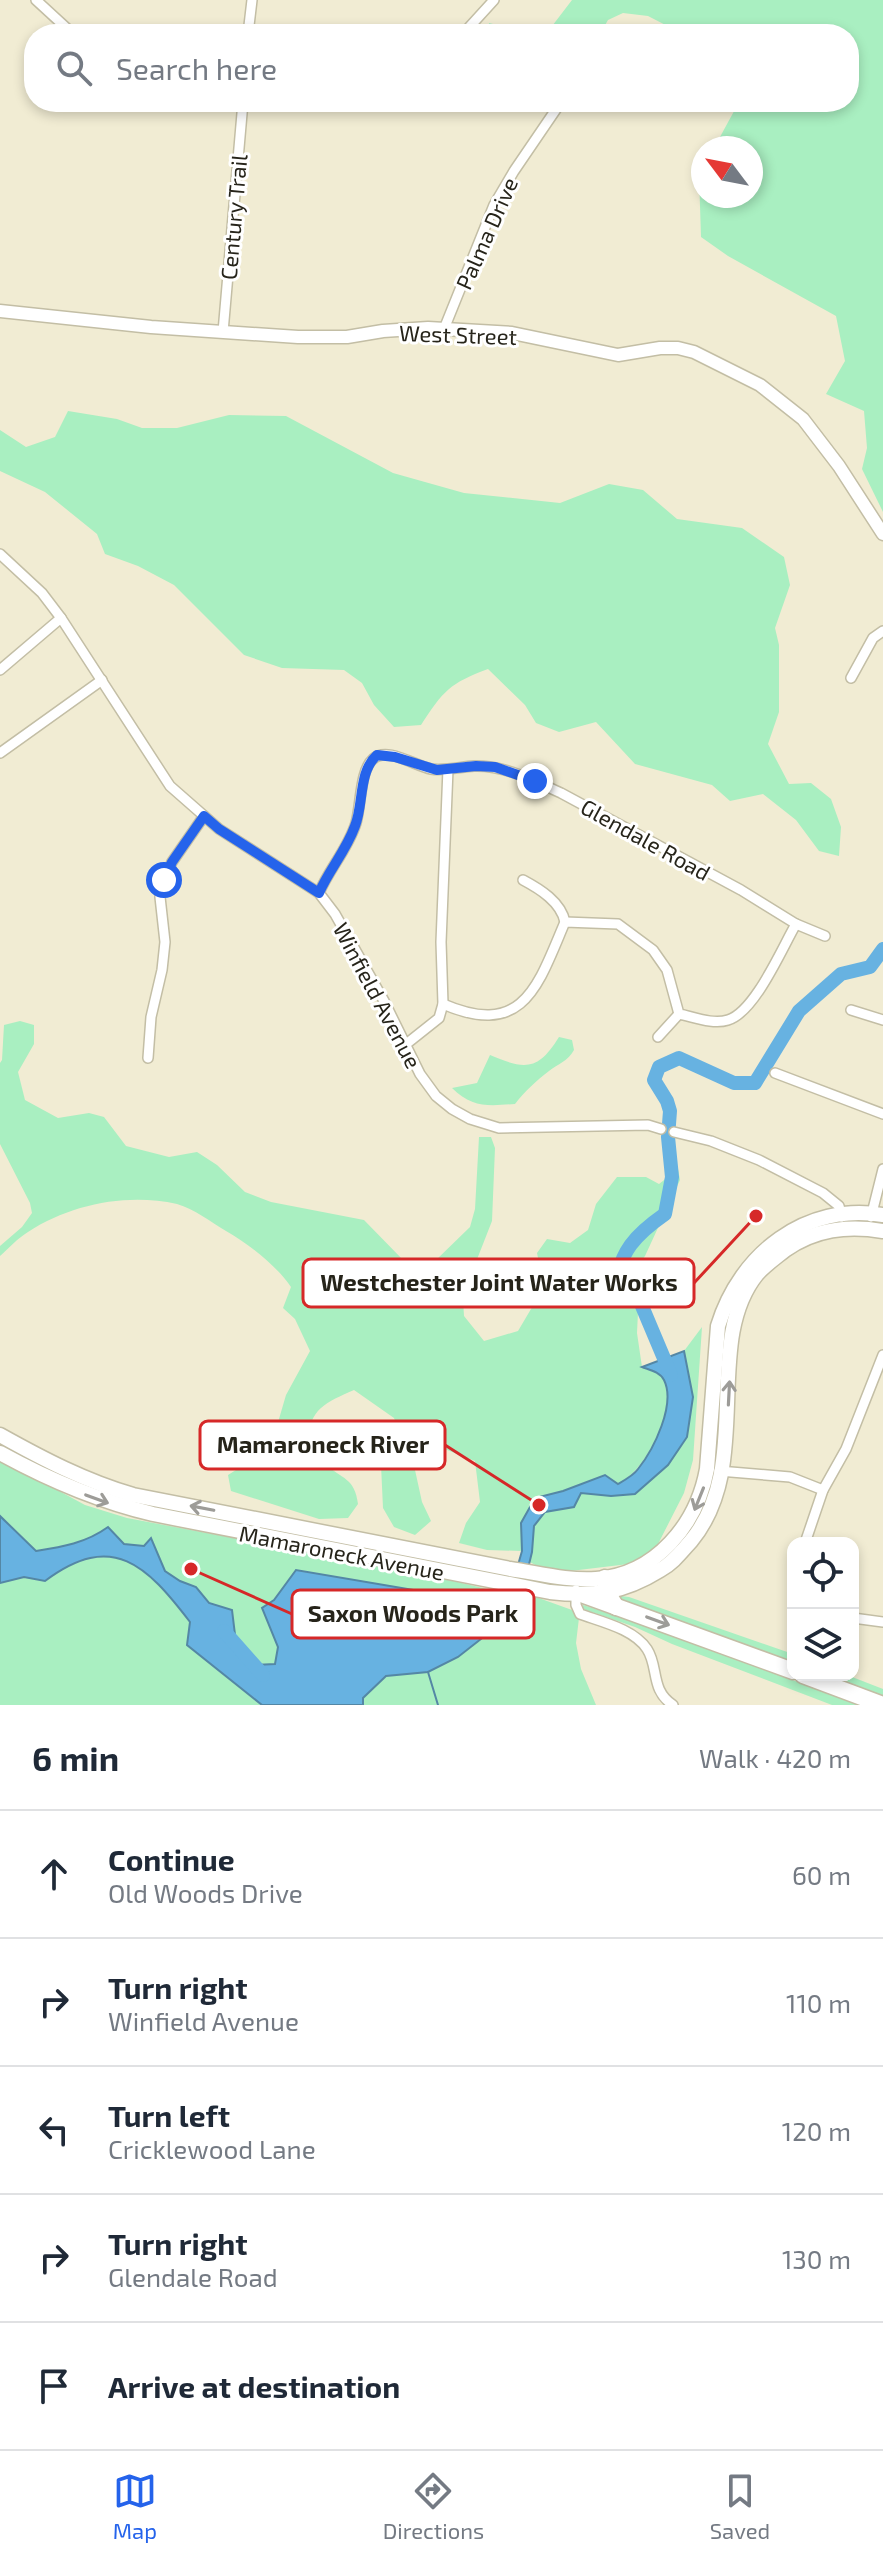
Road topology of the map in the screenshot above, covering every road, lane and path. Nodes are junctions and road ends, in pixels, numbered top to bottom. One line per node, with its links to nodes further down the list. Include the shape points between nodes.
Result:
1 (36, 0): 4 (street)
2 (252, 0): 5 (street)
3 (494, 0): 6 (street)
4 (62, 24)
5 (249, 24)
6 (472, 24)
7 (242, 112): 11 (street, Century Trail)
8 (554, 112): 10 (street, Palma Drive, via 494,205)
9 (0, 311): 11 (street, West Street)
10 (444, 329): 11 (street, West Street, via 347,337); 12 (street, West Street, via 512,333 618,355 678,348 721,364 760,385 803,419)
11 (223, 332)
12 (883, 534)
13 (0, 554): 14 (street, Winfield Avenue)
14 (61, 618): 16 (street); 18 (street, Winfield Avenue)
15 (883, 631): 17 (street, via 873,638)
16 (0, 670)
17 (851, 678)
18 (102, 680): 19 (street); 21 (street, Winfield Avenue, via 170,786)
19 (0, 753)
20 (448, 769): 23 (street, Glendale Road, via 384,754 374,757 356,824); 25 (street, Glendale Road, via 495,767 535,781); 27 (street)
21 (204, 816): 23 (street, Winfield Avenue); 33 (street, via 172,862 160,897 165,942)
22 (523, 880): 24 (street, via 551,899)
23 (319, 893): 32 (street, Winfield Avenue, via 357,952)
24 (565, 922): 27 (street, via 542,978 514,1008 480,1016); 29 (street, via 618,924 653,950 667,970)
25 (796, 924): 26 (street, Glendale Road); 29 (street, via 737,1016 716,1021)
26 (825, 936)
27 (443, 1004): 32 (street, via 439,1018)
28 (851, 1010): 30 (street)
29 (679, 1014): 31 (street)
30 (883, 1020)
31 (658, 1037)
32 (405, 1045): 36 (street, Winfield Avenue, via 436,1096 470,1119 499,1128)
33 (148, 1058)
34 (775, 1073): 35 (street)
35 (883, 1114)
36 (661, 1129)
37 (674, 1132): 40 (street, via 759,1160 823,1193 839,1206)
38 (883, 1169): 39 (street)
39 (878, 1214): 40 (main road, Mamaroneck Avenue); 41 (street)
40 (842, 1221): 41 (main road, Mamaroneck Avenue); 45 (main road, Mamaroneck Avenue, via 799,1240 769,1262 747,1290 735,1321)
41 (876, 1230)
42 (883, 1355): 46 (street, via 846,1449)
43 (0, 1435): 47 (main road, Mamaroneck Avenue, via 93,1482)
44 (0, 1453): 47 (main road, Mamaroneck Avenue, one-way to 47, via 113,1505)
45 (715, 1470): 46 (street, via 790,1477); 51 (main road, Mamaroneck Avenue, via 674,1540)
46 (823, 1490): 48 (street)
47 (169, 1510): 49 (main road, Mamaroneck Avenue)
48 (807, 1537)
49 (508, 1576): 50 (main road, Mamaroneck Avenue, via 526,1587); 50 (main road, Mamaroneck Avenue, via 530,1572)
50 (579, 1590): 51 (highway); 51 (main road, Mamaroneck Avenue); 56 (street, via 580,1614 617,1627 646,1647 655,1681)
51 (609, 1592): 54 (highway, one-way to 54)
52 (859, 1619): 53 (street)
53 (883, 1622)
54 (787, 1668)
55 (819, 1681): 57 (highway)
56 (673, 1705)
57 (883, 1705)

